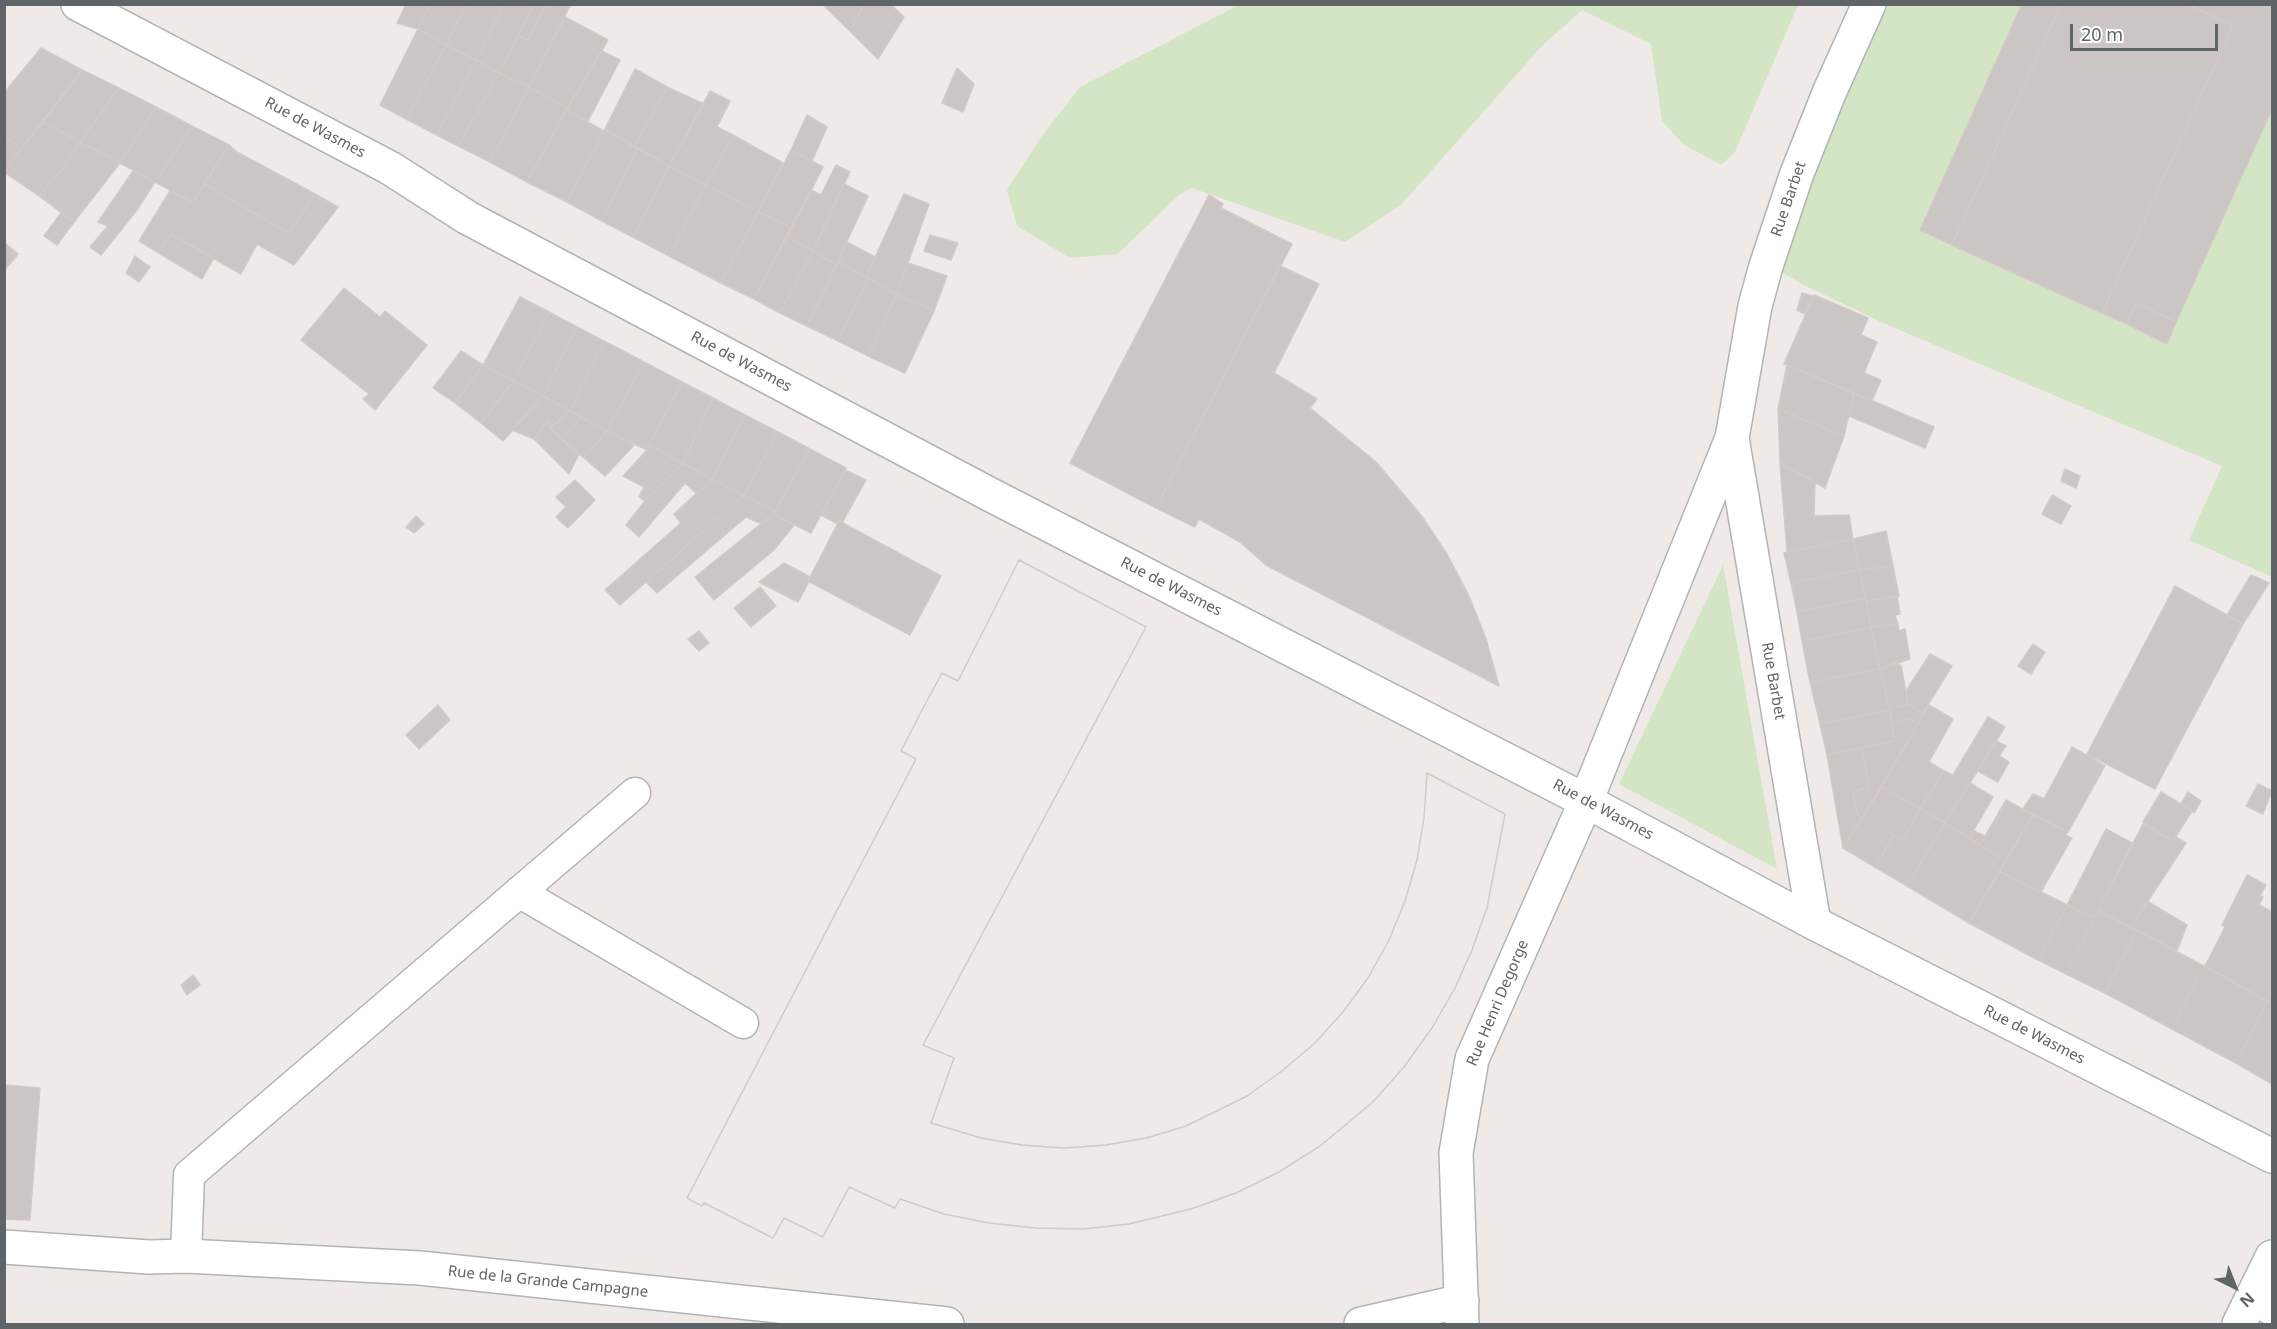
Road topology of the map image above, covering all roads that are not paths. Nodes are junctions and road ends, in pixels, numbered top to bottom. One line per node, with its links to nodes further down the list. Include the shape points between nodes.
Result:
1 (78, 4): 5 (street, Rue de Wasmes, via 390,168 468,218 991,495)
2 (1869, 4): 3 (street, Rue Barbet, via 1800,165 1766,266 1755,306)
3 (1732, 438): 5 (street, Rue Barbet); 7 (street, Rue Barbet)
4 (635, 793): 6 (lane)
5 (1586, 801): 7 (street, Rue de Wasmes); 14 (street, Rue Henri Degorge, via 1472,1059 1456,1153)
6 (519, 892): 8 (lane); 11 (lane, via 189,1175)
7 (1814, 923): 9 (street, Rue de Wasmes)
8 (743, 1023)
9 (2272, 1156)
10 (4, 1247): 11 (street, Rue de la Grande Campagne)
11 (186, 1256): 15 (street, Rue de la Grande Campagne, via 420,1268)
12 (2272, 1257): 13 (street)
13 (2254, 1311)
14 (1462, 1313): 16 (street)
15 (947, 1324)
16 (1361, 1324)

